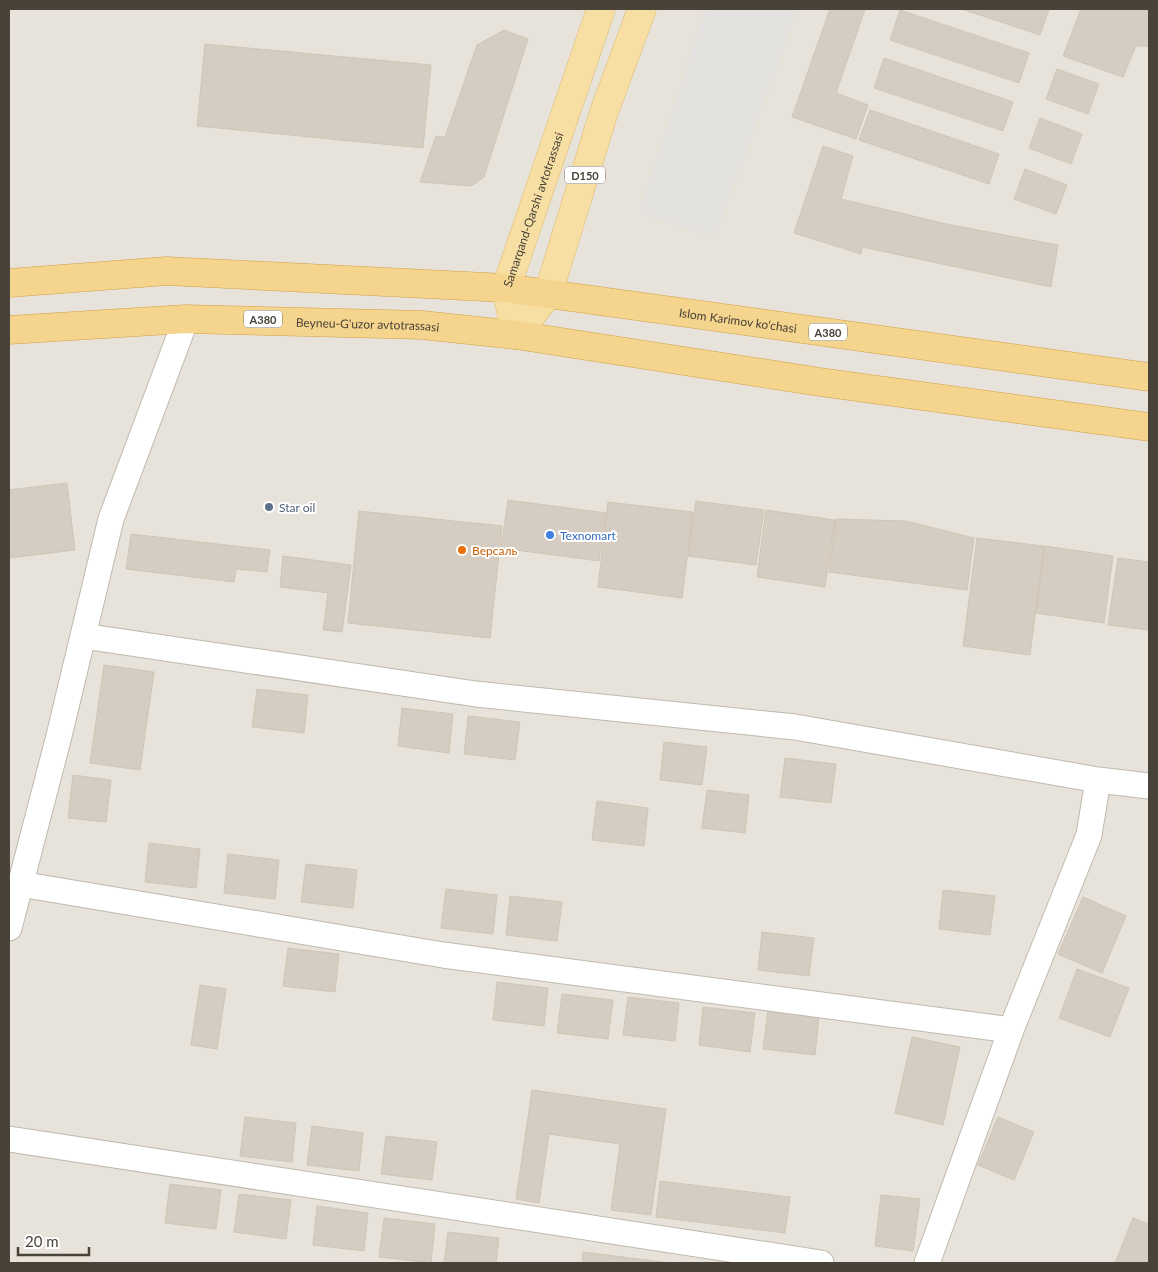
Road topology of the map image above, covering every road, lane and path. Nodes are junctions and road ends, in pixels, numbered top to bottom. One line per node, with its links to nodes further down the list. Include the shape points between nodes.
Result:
1 (601, 9): 4 (main road, Samarqand-Qarshi avtotrassasi / D150)
2 (642, 9): 5 (main road, D150, via 604,112)
3 (9, 283): 4 (highway, A380, via 167,271)
4 (506, 288): 5 (highway, Islom Karimov ko‘chasi / A380); 8 (main road, Samarqand-Qarshi avtotrassasi)
5 (548, 294): 8 (main road, D150); 9 (highway, Islom Karimov ko‘chasi / A380)
6 (186, 318): 7 (highway, Beyneu-G'uzor avtotrassasi / A380); 8 (highway, Beyneu-G'uzor avtotrassasi / A380, via 422,325); 11 (street, via 111,519)
7 (9, 330)
8 (516, 334): 10 (highway, A380, via 820,382)
9 (1149, 377)
10 (1149, 427)
11 (83, 636): 12 (street, via 476,694 795,727); 14 (street)
12 (1098, 780): 13 (street); 16 (street, via 1089,835)
13 (1149, 786)
14 (20, 884): 15 (street); 16 (street, via 443,955)
15 (9, 928)
16 (1011, 1030): 19 (street)
17 (9, 1139): 18 (street)
18 (821, 1263)
19 (928, 1263)

